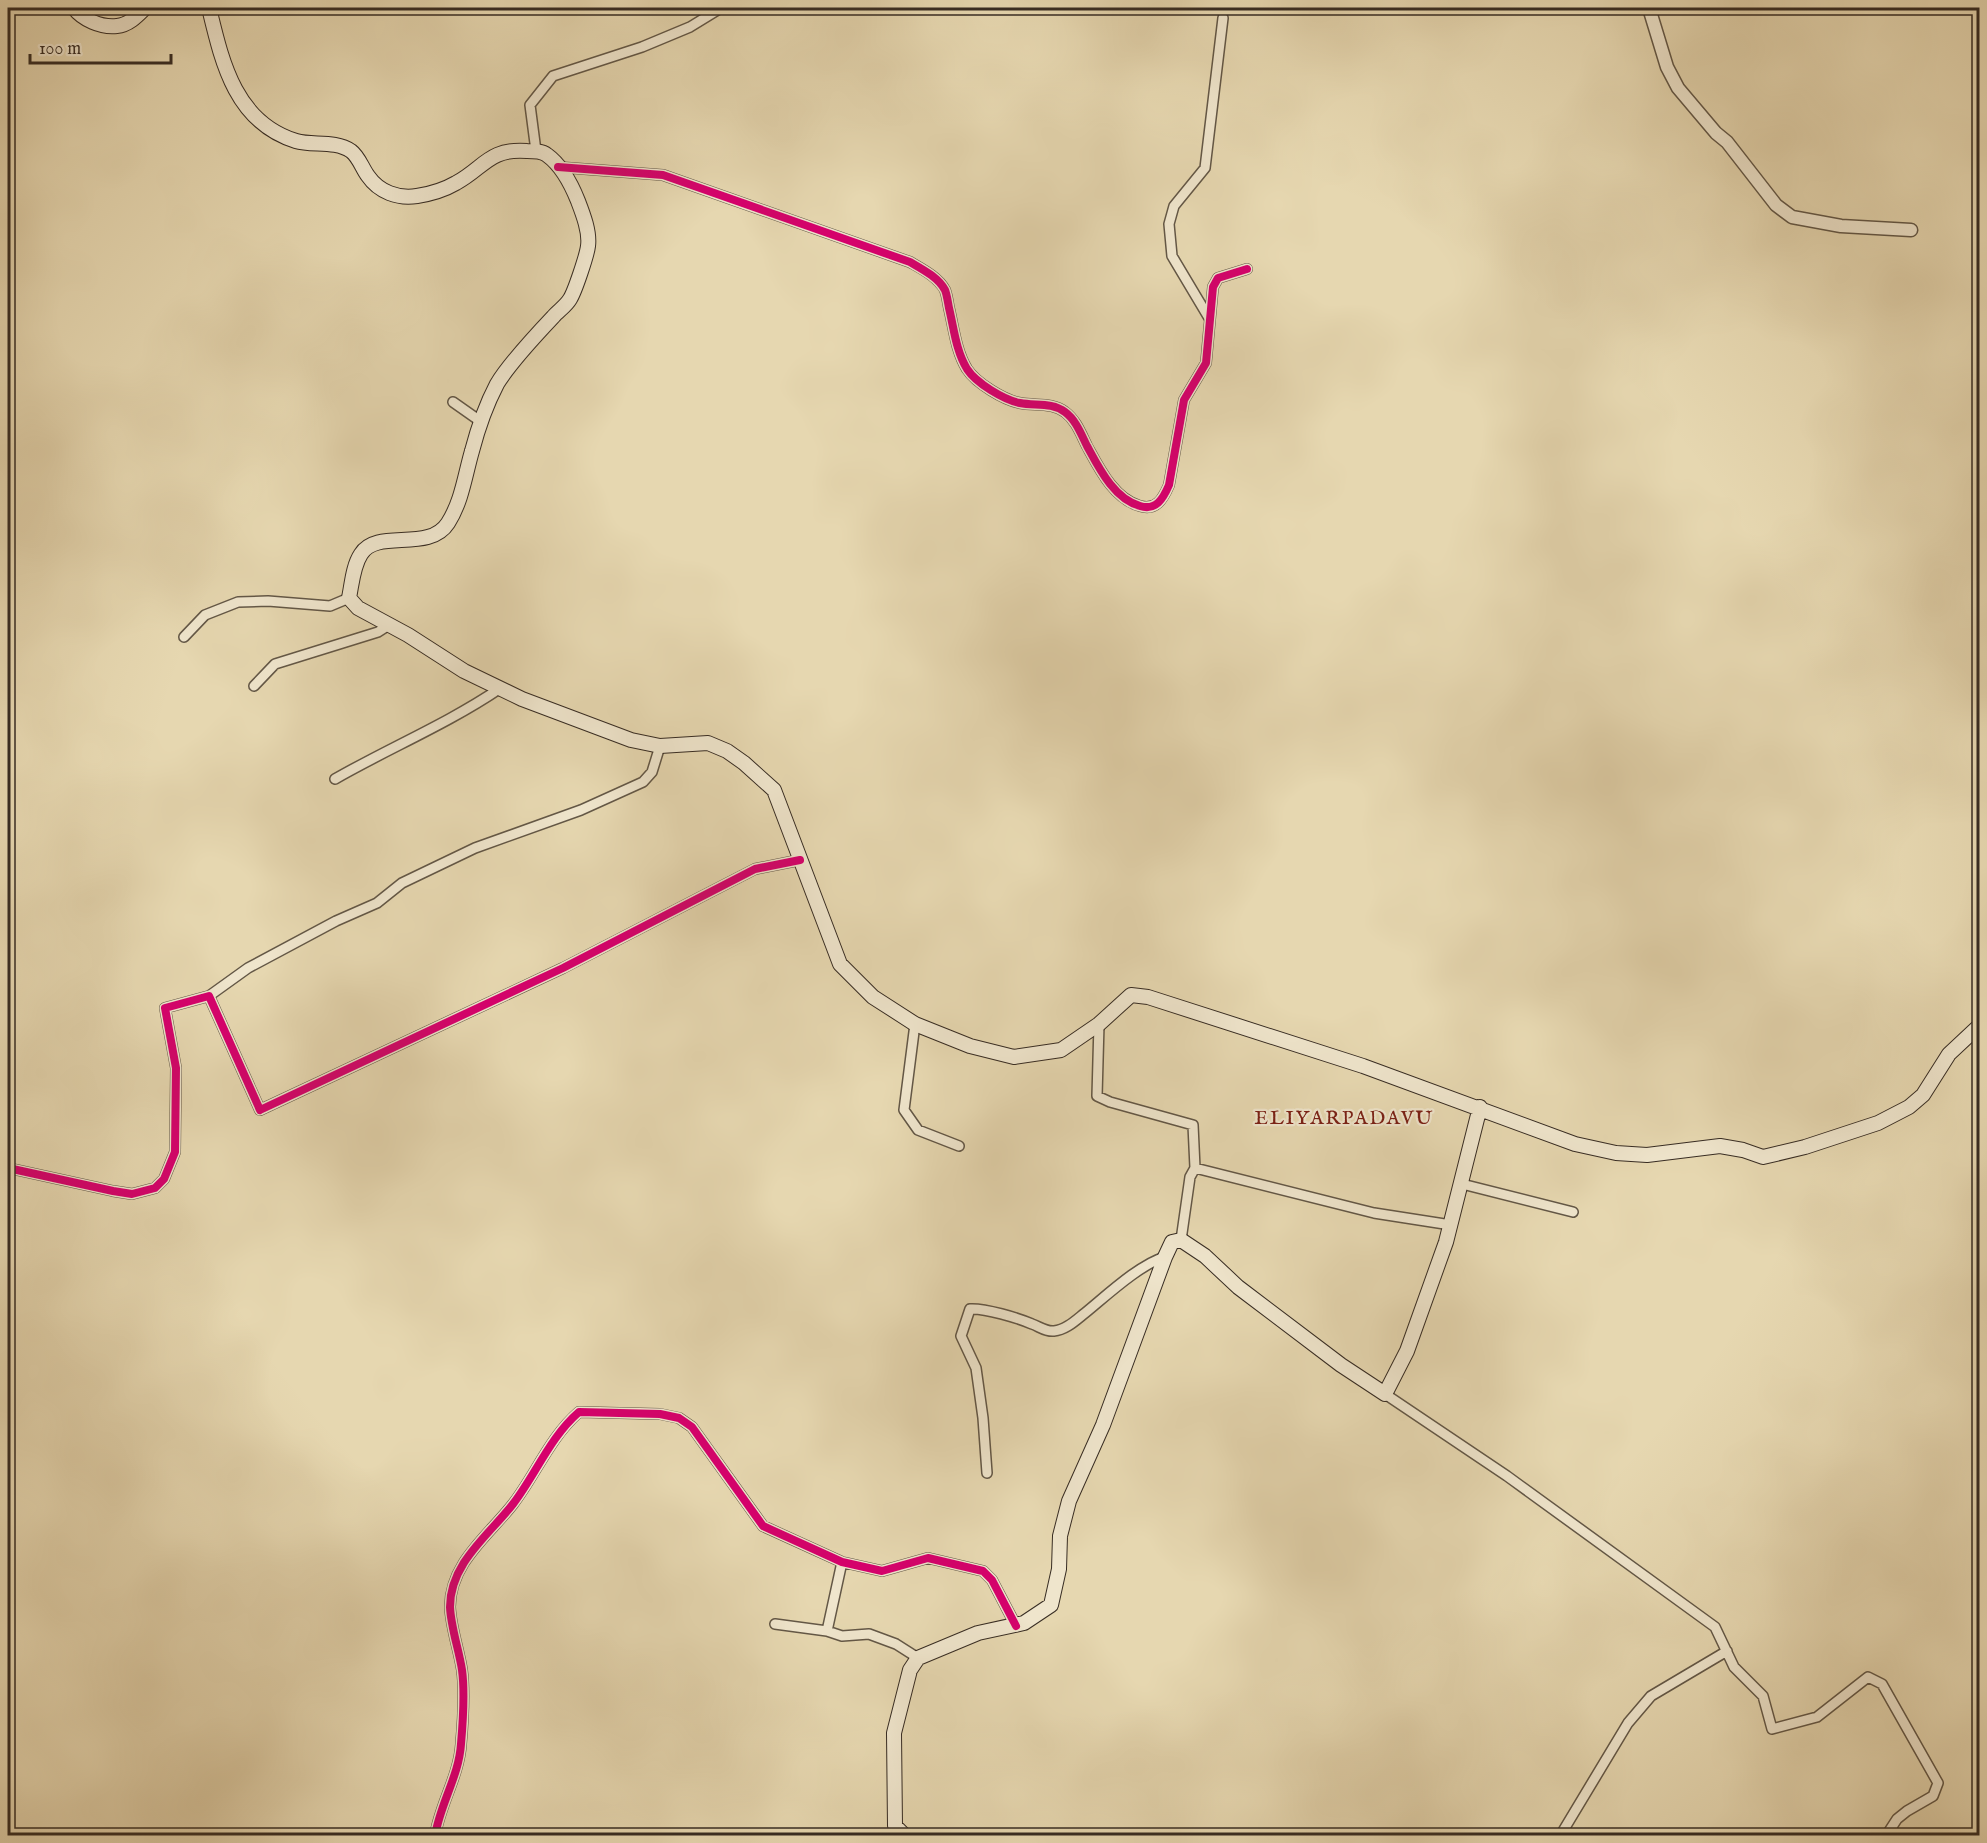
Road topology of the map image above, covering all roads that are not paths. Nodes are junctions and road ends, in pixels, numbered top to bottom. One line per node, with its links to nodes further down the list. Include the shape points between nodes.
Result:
1 (74, 8): 2 (main road, via 81,17 117,26 134,19)
2 (145, 8)
3 (209, 8): 7 (main road, via 229,77 261,123 298,142 322,143 351,151 376,186 387,193 416,196 441,190 457,183 489,158 506,152)
4 (721, 8): 7 (street, via 690,27 642,47 553,76 530,105)
5 (1649, 8): 9 (street, via 1667,67 1678,88 1776,205 1792,217 1841,226)
6 (1223, 18): 11 (street, via 1205,168 1174,206 1169,224 1172,256)
7 (536, 151): 8 (main road, via 546,154)
8 (558, 167): 11 (street, via 663,175 929,272 945,290 958,351 968,371 997,395 1066,412 1116,492 1131,504 1147,508 1158,504 1169,485 1184,400 1206,363); 13 (main road, via 573,188 583,213 588,245 579,278 571,298 498,383)
9 (1911, 230)
10 (1247, 269): 11 (street, via 1218,278)
11 (1209, 318)
12 (453, 402): 13 (street)
13 (480, 421): 14 (main road, via 467,478 447,525 429,538 372,544 362,552 354,569)
14 (349, 598): 15 (main road, via 358,608); 16 (street, via 330,606 238,602 205,615)
15 (389, 625): 17 (street, via 378,632 275,664); 18 (main road)
16 (184, 636)
17 (254, 686)
18 (499, 689): 19 (main road, via 592,727); 20 (street, via 453,718)
19 (660, 746): 21 (main road, via 708,743 744,763 774,790); 22 (street, via 652,772 643,782 581,810 475,848 402,883 377,903 248,968)
20 (335, 779)
21 (800, 860): 22 (street, via 755,869 563,968 260,1110); 23 (main road, via 840,964 873,997)
22 (209, 996): 28 (street, via 165,1008 176,1068 175,1152 164,1179 155,1188 132,1194)
23 (915, 1024): 24 (main road, via 970,1046 1014,1057 1061,1050); 27 (street, via 904,1110 918,1130)
24 (1099, 1024): 26 (main road, via 1131,995 1149,996); 29 (street, via 1097,1096 1193,1125)
25 (1980, 1025): 26 (main road, via 1949,1054 1923,1095 1910,1107 1868,1126 1763,1157 1719,1146 1647,1155 1616,1153 1575,1144)
26 (1480, 1107): 30 (main road)
27 (959, 1146)
28 (8, 1168)
29 (1195, 1168): 32 (street, via 1374,1213); 33 (street, via 1190,1177)
30 (1462, 1184): 31 (street); 32 (main road)
31 (1573, 1212)
32 (1450, 1225): 35 (main road, via 1407,1351)
33 (1181, 1240): 34 (main road, via 1172,1242); 35 (main road, via 1341,1365)
34 (1165, 1257): 36 (street, via 1156,1259 1066,1328 1055,1331 980,1308 970,1309 961,1336 976,1368); 39 (main road, via 1103,1425 1069,1501 1051,1605)
35 (1385, 1394): 41 (street, via 1507,1476 1715,1627)
36 (987, 1473)
37 (842, 1562): 39 (street, via 882,1571 927,1558 983,1571 992,1580); 40 (street); 43 (street, via 763,1526 692,1427 679,1418 579,1412 564,1425 513,1504 473,1548 455,1581 450,1607 462,1672 461,1744)
38 (775, 1624): 40 (street)
39 (1016, 1626): 42 (main road, via 978,1633)
40 (827, 1631): 42 (street, via 842,1636 869,1634)
41 (1726, 1652): 45 (street, via 1651,1696 1628,1723); 46 (street, via 1734,1667 1763,1696 1772,1730 1817,1717 1868,1677 1882,1684 1938,1782 1933,1796 1907,1811)
42 (918, 1658): 44 (main road, via 910,1670 894,1733 895,1826)
43 (435, 1836)
44 (905, 1836)
45 (1560, 1836)
46 (1886, 1836)

